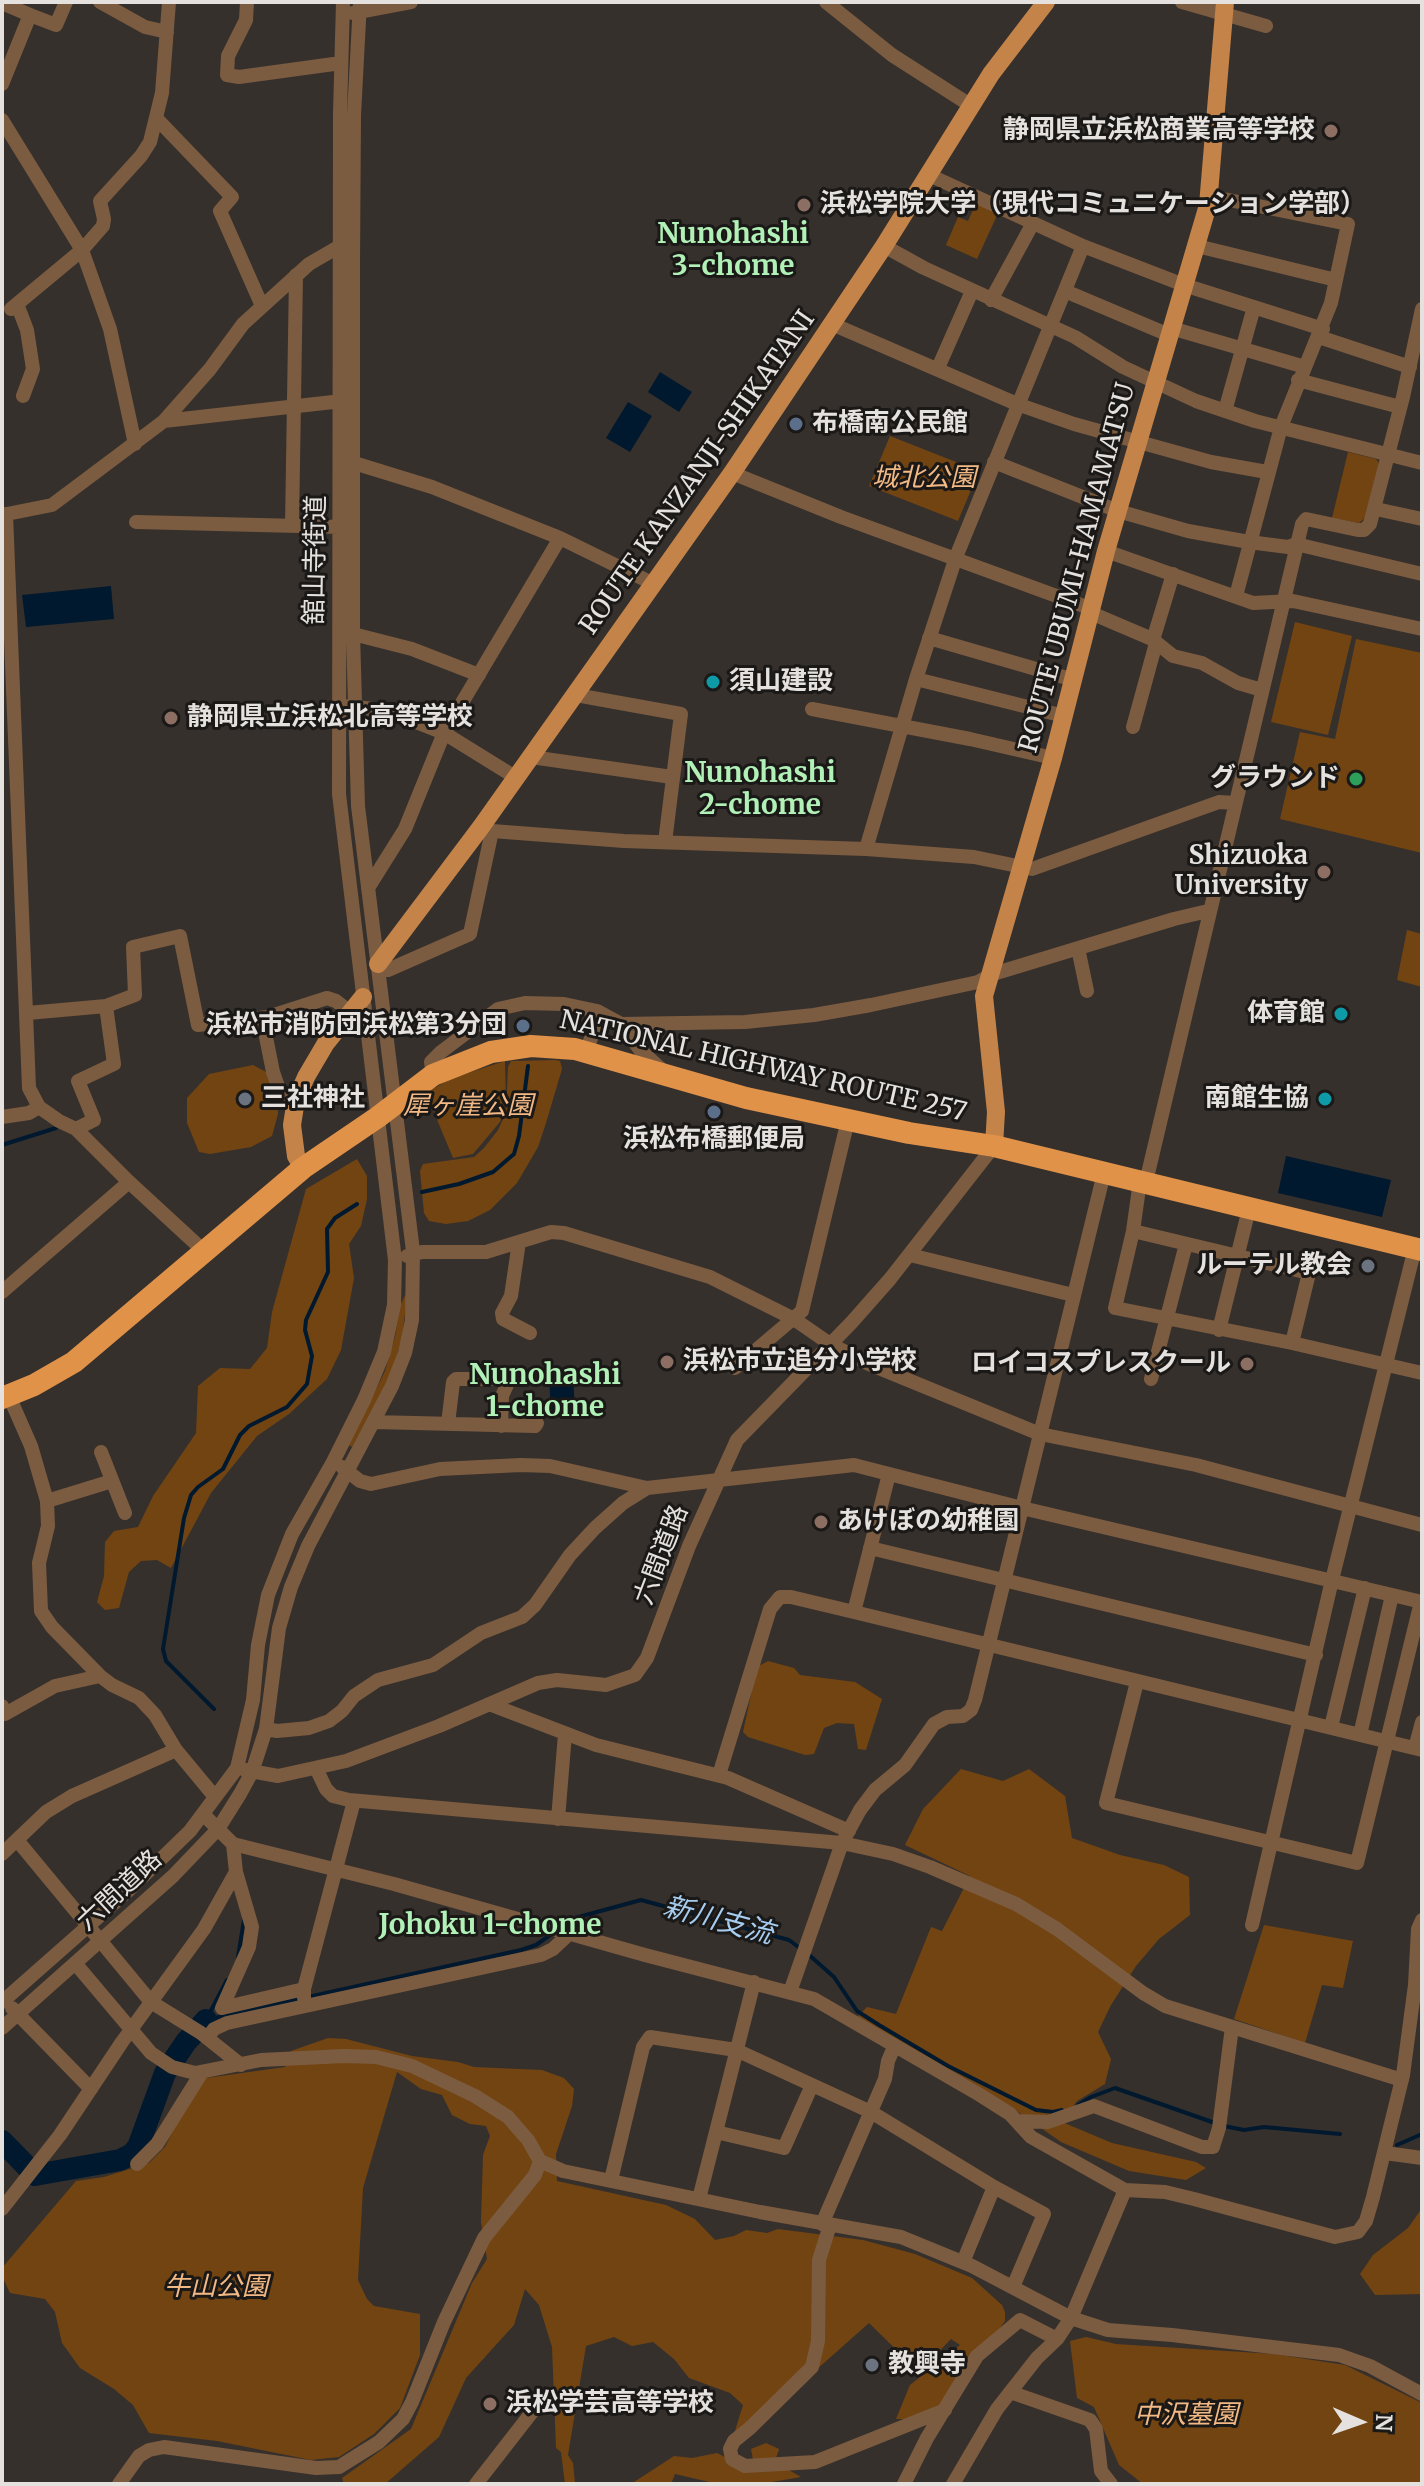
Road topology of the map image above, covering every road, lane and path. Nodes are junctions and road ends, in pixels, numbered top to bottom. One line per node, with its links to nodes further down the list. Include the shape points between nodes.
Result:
1 (66, 2): 13 (street, via 56,25)
2 (100, 2): 15 (street, via 145,27)
3 (169, 2): 15 (street)
4 (247, 2): 16 (street, via 246,20 228,56 227,75)
5 (411, 2): 11 (street)
6 (826, 2): 18 (street, via 892,55)
7 (1046, 2): 18 (main road, ROUTE KANZANJI-SHIKATANI)
8 (1182, 2): 12 (street)
9 (2, 3): 13 (street)
10 (343, 7): 11 (street); 16 (street, 舘山寺街道)
11 (359, 8): 48 (street, 舘山寺街道)
12 (1224, 8): 14 (street); 22 (main road, ROUTE UBUMI-HAMAMATSU)
13 (30, 15): 17 (street)
14 (1266, 26)
15 (167, 32): 20 (street)
16 (341, 63): 24 (street, 舘山寺街道)
17 (2, 84)
18 (970, 105): 21 (main road, ROUTE KANZANJI-SHIKATANI)
19 (2, 120): 28 (street)
20 (158, 120): 28 (street, via 141,156 100,201 103,226); 35 (street, via 232,197 220,211)
21 (929, 175): 23 (street); 25 (main road, ROUTE KANZANJI-SHIKATANI)
22 (1209, 196): 27 (main road, ROUTE UBUMI-HAMAMATSU); 30 (street, via 1348,224)
23 (1033, 223): 26 (street); 34 (street)
24 (340, 246): 29 (street); 48 (street, 舘山寺街道)
25 (884, 246): 32 (street); 38 (main road, ROUTE KANZANJI-SHIKATANI)
26 (1083, 246): 31 (street); 33 (street)
27 (1197, 246): 30 (street); 31 (main road, ROUTE UBUMI-HAMAMATSU)
28 (82, 250): 47 (street, via 14,306 27,330 33,369); 56 (street, via 110,329)
29 (296, 275): 35 (street); 50 (street)
30 (1336, 280): 41 (street)
31 (1184, 285): 36 (street); 40 (main road, ROUTE UBUMI-HAMAMATSU)
32 (972, 291): 34 (street); 44 (street)
33 (1065, 291): 39 (street); 40 (street)
34 (991, 300): 39 (street)
35 (262, 306): 53 (street)
36 (1254, 307): 41 (street); 42 (street)
37 (1422, 309): 43 (street)
38 (832, 324): 44 (street); 62 (main road, ROUTE KANZANJI-SHIKATANI)
39 (1051, 326): 46 (street); 49 (street)
40 (1170, 332): 42 (street); 46 (main road, ROUTE UBUMI-HAMAMATSU)
41 (1321, 333): 43 (street); 45 (street)
42 (1241, 348): 45 (street); 52 (street)
43 (1415, 361): 51 (street)
44 (938, 368): 49 (street)
45 (1302, 374): 51 (street); 54 (street)
46 (1155, 384): 52 (street); 55 (main road, ROUTE UBUMI-HAMAMATSU)
47 (23, 396)
48 (348, 400): 50 (street); 59 (street, 舘山寺街道); 69 (street, 舘山寺街道)
49 (1017, 404): 55 (street); 58 (street)
50 (294, 406): 53 (street); 68 (street)
51 (1400, 407): 57 (street)
52 (1225, 411): 54 (street)
53 (164, 421): 56 (street)
54 (1281, 427): 57 (street); 61 (street)
55 (1137, 443): 61 (street); 64 (main road, ROUTE UBUMI-HAMAMATSU)
56 (135, 444): 65 (street, via 52,505)
57 (1389, 454): 60 (street); 63 (street)
58 (994, 462): 64 (street); 74 (street)
59 (354, 463): 70 (street, via 432,487); 82 (street, 舘山寺街道)
60 (1422, 463)
61 (1267, 472): 71 (street)
62 (732, 473): 74 (street); 77 (main road, ROUTE KANZANJI-SHIKATANI)
63 (1376, 509): 66 (street); 72 (street, via 1364,530 1306,519)
64 (1118, 511): 71 (street); 73 (main road, ROUTE UBUMI-HAMAMATSU)
65 (4, 515): 115 (street)
66 (1422, 519)
67 (136, 522): 68 (street)
68 (292, 525): 69 (street)
69 (340, 527): 90 (street, 舘山寺街道)
70 (560, 538): 77 (street); 85 (street)
71 (1249, 542): 72 (street); 78 (street)
72 (1296, 544): 76 (street); 79 (street)
73 (1106, 551): 75 (street); 80 (main road, ROUTE UBUMI-HAMAMATSU)
74 (956, 557): 80 (street); 83 (street)
75 (1173, 574): 78 (street); 84 (street)
76 (1422, 574)
77 (654, 584): 89 (main road, ROUTE KANZANJI-SHIKATANI)
78 (1236, 596): 79 (street, via 1253,603)
79 (1283, 603): 81 (street); 88 (street)
80 (1092, 611): 84 (street); 87 (main road, ROUTE UBUMI-HAMAMATSU)
81 (1422, 629)
82 (353, 634): 85 (street); 91 (street, 舘山寺街道)
83 (929, 638): 86 (street); 87 (street)
84 (1154, 642): 88 (street, via 1173,656); 95 (street)
85 (479, 675): 96 (street)
86 (916, 679): 93 (street); 94 (street)
87 (1074, 680): 93 (main road, ROUTE UBUMI-HAMAMATSU)
88 (1262, 690): 101 (street)
89 (576, 695): 97 (main road, ROUTE KANZANJI-SHIKATANI); 100 (street, via 681,714)
90 (338, 705): 91 (street); 112 (street, 舘山寺街道, via 339,794)
91 (355, 707): 96 (street, via 388,711); 106 (street, 舘山寺街道, via 358,806)
92 (812, 709): 94 (street)
93 (1064, 716): 98 (main road, ROUTE UBUMI-HAMAMATSU)
94 (903, 726): 98 (street); 104 (street)
95 (1133, 727)
96 (444, 733): 99 (street); 106 (street, via 405,829)
97 (531, 757): 99 (main road, ROUTE KANZANJI-SHIKATANI); 100 (street)
98 (1053, 758): 105 (main road, ROUTE UBUMI-HAMAMATSU)
99 (515, 777): 102 (main road, ROUTE KANZANJI-SHIKATANI)
100 (672, 777): 103 (street)
101 (1235, 803): 105 (street, via 1219,802 1032,869); 107 (street)
102 (486, 829): 103 (street); 109 (main road, ROUTE KANZANJI-SHIKATANI); 109 (street, via 470,934)
103 (665, 842): 104 (street)
104 (866, 849): 105 (street)
105 (1022, 866): 110 (main road, ROUTE UBUMI-HAMAMATSU)
106 (368, 888): 109 (street, 舘山寺街道)
107 (1208, 911): 108 (street); 131 (street)
108 (1078, 948): 110 (street); 111 (street)
109 (383, 967): 124 (street, 舘山寺街道)
110 (993, 974): 118 (street, via 978,982 814,1015); 128 (main road, ROUTE UBUMI-HAMAMATSU, via 984,1000 996,1112)
111 (1087, 991)
112 (363, 997): 114 (main road); 124 (street, 舘山寺街道)
113 (106, 1006): 115 (street); 117 (street, via 135,995 133,947 180,936 198,1025); 127 (street, via 114,1064 78,1081 94,1120)
114 (350, 1012): 117 (street, via 327,998); 122 (main road, via 326,1043)
115 (28, 1013): 123 (street, via 29,1088)
116 (601, 1013): 118 (street); 119 (street); 121 (street, via 564,1004 498,1009 431,1062)
117 (268, 1017): 122 (street, via 265,1032 273,1072 281,1095)
118 (621, 1024): 120 (street)
119 (586, 1051): 120 (highway, NATIONAL HIGHWAY ROUTE 257); 121 (highway, NATIONAL HIGHWAY ROUTE 257, via 531,1046 491,1052)
120 (666, 1074): 126 (highway, NATIONAL HIGHWAY ROUTE 257)
121 (433, 1075): 124 (highway, NATIONAL HIGHWAY ROUTE 257)
122 (296, 1100): 129 (main road, via 292,1125)
123 (39, 1107): 125 (street); 127 (street)
124 (386, 1110): 129 (highway, NATIONAL HIGHWAY ROUTE 257); 139 (street); 142 (street)
125 (2, 1117)
126 (848, 1120): 128 (highway, NATIONAL HIGHWAY ROUTE 257); 145 (street, via 802,1311)
127 (76, 1129): 132 (street)
128 (994, 1146): 130 (highway, NATIONAL HIGHWAY ROUTE 257); 140 (street, 六間道路)
129 (303, 1168): 138 (highway, NATIONAL HIGHWAY ROUTE 257)
130 (1104, 1173): 131 (highway, NATIONAL HIGHWAY ROUTE 257); 144 (street)
131 (1143, 1181): 133 (highway, NATIONAL HIGHWAY ROUTE 257); 134 (street)
132 (129, 1182): 138 (street); 143 (street)
133 (1249, 1209): 137 (highway, NATIONAL HIGHWAY ROUTE 257); 141 (street)
134 (1133, 1231): 136 (street); 146 (street, via 1115,1308)
135 (519, 1242): 139 (street, via 486,1252); 145 (street, via 564,1233 710,1277); 148 (street, via 511,1296 502,1313 503,1319)
136 (1186, 1244): 141 (street); 146 (street)
137 (1418, 1249): 152 (street)
138 (205, 1252): 155 (highway, NATIONAL HIGHWAY ROUTE 257, via 74,1362)
139 (413, 1255): 142 (street); 156 (street, via 412,1320 405,1353)
140 (910, 1255): 144 (street); 150 (street, 六間道路)
141 (1237, 1256): 147 (street); 149 (street, via 1309,1273)
142 (395, 1260): 162 (street, via 394,1305 384,1352)
143 (2, 1292)
144 (1073, 1295): 160 (street)
145 (794, 1319): 150 (street); 151 (street, via 735,1368)
146 (1165, 1319): 147 (street); 154 (street)
147 (1219, 1330): 149 (street)
148 (530, 1333)
149 (1292, 1343): 152 (street)
150 (830, 1344): 160 (street); 165 (street, 六間道路, via 737,1440)
151 (708, 1357)
152 (1386, 1364): 153 (street); 169 (street)
153 (1422, 1373)
154 (1151, 1379)
155 (5, 1397): 168 (street, via 31,1446)
156 (374, 1422): 158 (street); 163 (street)
157 (537, 1423): 159 (street)
158 (448, 1424): 159 (street); 159 (street, via 456,1379 504,1378)
159 (501, 1426)
160 (1040, 1434): 169 (street, via 1196,1465); 170 (street)
161 (101, 1452): 166 (street)
162 (333, 1462): 163 (street); 195 (street, via 292,1534 268,1595)
163 (348, 1472): 167 (street, via 371,1484 440,1469 536,1465); 189 (street, via 291,1587 279,1628)
164 (889, 1474): 165 (street, via 835,1465); 170 (street); 173 (street)
165 (717, 1480): 167 (street); 184 (street, 六間道路, via 647,1658 635,1675 606,1685 538,1683)
166 (112, 1481): 168 (street); 171 (street)
167 (647, 1488): 189 (street, via 595,1528 522,1617 481,1633 433,1665 378,1680 329,1721 309,1728)
168 (47, 1501): 182 (street, via 48,1526 39,1563 41,1611)
169 (1351, 1506): 172 (street); 174 (street)
170 (1022, 1508): 174 (street); 175 (street)
171 (125, 1513)
172 (1422, 1525)
173 (870, 1548): 175 (street); 179 (street)
174 (1332, 1580): 176 (street); 181 (street)
175 (1006, 1581): 180 (street); 181 (street)
176 (1365, 1588): 177 (street); 188 (street)
177 (1392, 1595): 178 (street); 191 (street)
178 (1421, 1602): 192 (street)
179 (854, 1612): 180 (street); 198 (street, via 791,1597 780,1597 770,1609)
180 (989, 1645): 183 (street); 204 (street, via 971,1710 934,1724 897,1775 869,1797)
181 (1316, 1655): 186 (street)
182 (100, 1676): 185 (street, via 55,1686 5,1714); 194 (street, via 139,1698)
183 (1137, 1682): 186 (street); 207 (street, via 1106,1803)
184 (489, 1704): 190 (street); 196 (street, 六間道路)
185 (2, 1706)
186 (1301, 1720): 188 (street); 207 (street)
187 (1422, 1722): 193 (street)
188 (1331, 1727): 191 (street)
189 (266, 1729): 197 (street)
190 (565, 1734): 198 (street); 202 (street)
191 (1360, 1735): 192 (street)
192 (1386, 1741): 193 (street); 207 (street, via 1357,1863)
193 (1418, 1749)
194 (176, 1750): 199 (street); 205 (street, via 72,1796)
195 (237, 1768): 197 (street, 六間道路); 199 (street, 六間道路)
196 (316, 1768): 197 (street, 六間道路, via 278,1776); 200 (street, via 333,1796)
197 (252, 1772): 203 (street, 六間道路)
198 (719, 1775): 204 (street)
199 (215, 1797): 201 (street, 六間道路)
200 (354, 1801): 202 (street); 209 (street)
201 (203, 1814): 203 (street); 213 (street, 六間道路)
202 (558, 1819): 204 (street)
203 (218, 1829): 206 (street); 215 (street, 六間道路)
204 (845, 1837): 218 (street); 223 (street, via 1016,1904 1154,2000)
205 (17, 1840): 208 (street); 213 (street)
206 (233, 1844): 209 (street); 210 (street)
207 (1270, 1844): 212 (street)
208 (2, 1854)
209 (335, 1869): 214 (street); 220 (street)
210 (236, 1872): 220 (street, via 252,1927 249,1947 222,2008); 221 (street, via 204,1929)
211 (1422, 1920): 231 (street)
212 (1252, 1925)
213 (87, 1927): 215 (street); 219 (street, 六間道路)
214 (561, 1930): 217 (street); 220 (street, via 553,1949 541,1955)
215 (101, 1942): 216 (street, 六間道路); 221 (street)
216 (75, 1963): 222 (street, 六間道路); 225 (street)
217 (754, 1982): 218 (street); 228 (street)
218 (790, 1992): 227 (street, via 835,2009)
219 (3, 1999): 222 (street)
220 (304, 1999): 226 (street)
221 (151, 2002): 225 (street); 226 (street)
222 (17, 2014): 224 (street, 六間道路); 233 (street)
223 (1232, 2027): 231 (street); 235 (street, via 1213,2147 1094,2106 1048,2122)
224 (2, 2028)
225 (131, 2030): 230 (street, via 169,2065); 233 (street)
226 (200, 2033): 229 (street)
227 (894, 2047): 234 (street); 235 (street)
228 (736, 2050): 232 (street); 236 (street); 241 (street, via 650,2037 643,2047)
229 (241, 2065): 230 (street); 239 (street, via 344,2056 412,2066 508,2117)
230 (202, 2072): 240 (street, via 157,2144)
231 (1402, 2080): 237 (street)
232 (812, 2085): 234 (street); 236 (street, via 784,2148)
233 (91, 2089): 245 (street)
234 (871, 2112): 242 (street); 246 (street)
235 (1017, 2121): 243 (street, via 1031,2137)
236 (716, 2132): 244 (street)
237 (1385, 2153): 238 (street); 243 (street, via 1366,2221 1358,2232 1335,2237 1165,2192)
238 (1422, 2158)
239 (540, 2161): 241 (street); 255 (street, via 517,2200 484,2238 412,2402 379,2442 339,2467 316,2468 164,2447 139,2456)
240 (137, 2164)
241 (611, 2180): 244 (street)
242 (994, 2187): 247 (street); 248 (street, via 1044,2214)
243 (1125, 2190): 249 (street)
244 (699, 2199): 246 (street)
245 (2, 2209)
246 (826, 2225): 247 (street, via 901,2237); 254 (street, via 812,2367 734,2441 732,2459 745,2466 815,2462)
247 (963, 2262): 248 (street)
248 (1013, 2287): 249 (street)
249 (1071, 2318): 250 (street); 252 (street, via 1108,2330 1339,2355)
250 (1057, 2339): 251 (street); 254 (street, via 1020,2320 977,2356)
251 (1010, 2392): 258 (street); 259 (street, via 1090,2420 1101,2471)
252 (1422, 2394)
253 (536, 2407): 256 (street)
254 (945, 2410): 257 (street)
255 (119, 2484)
256 (476, 2484)
257 (904, 2484)
258 (953, 2484)
259 (1111, 2484)

